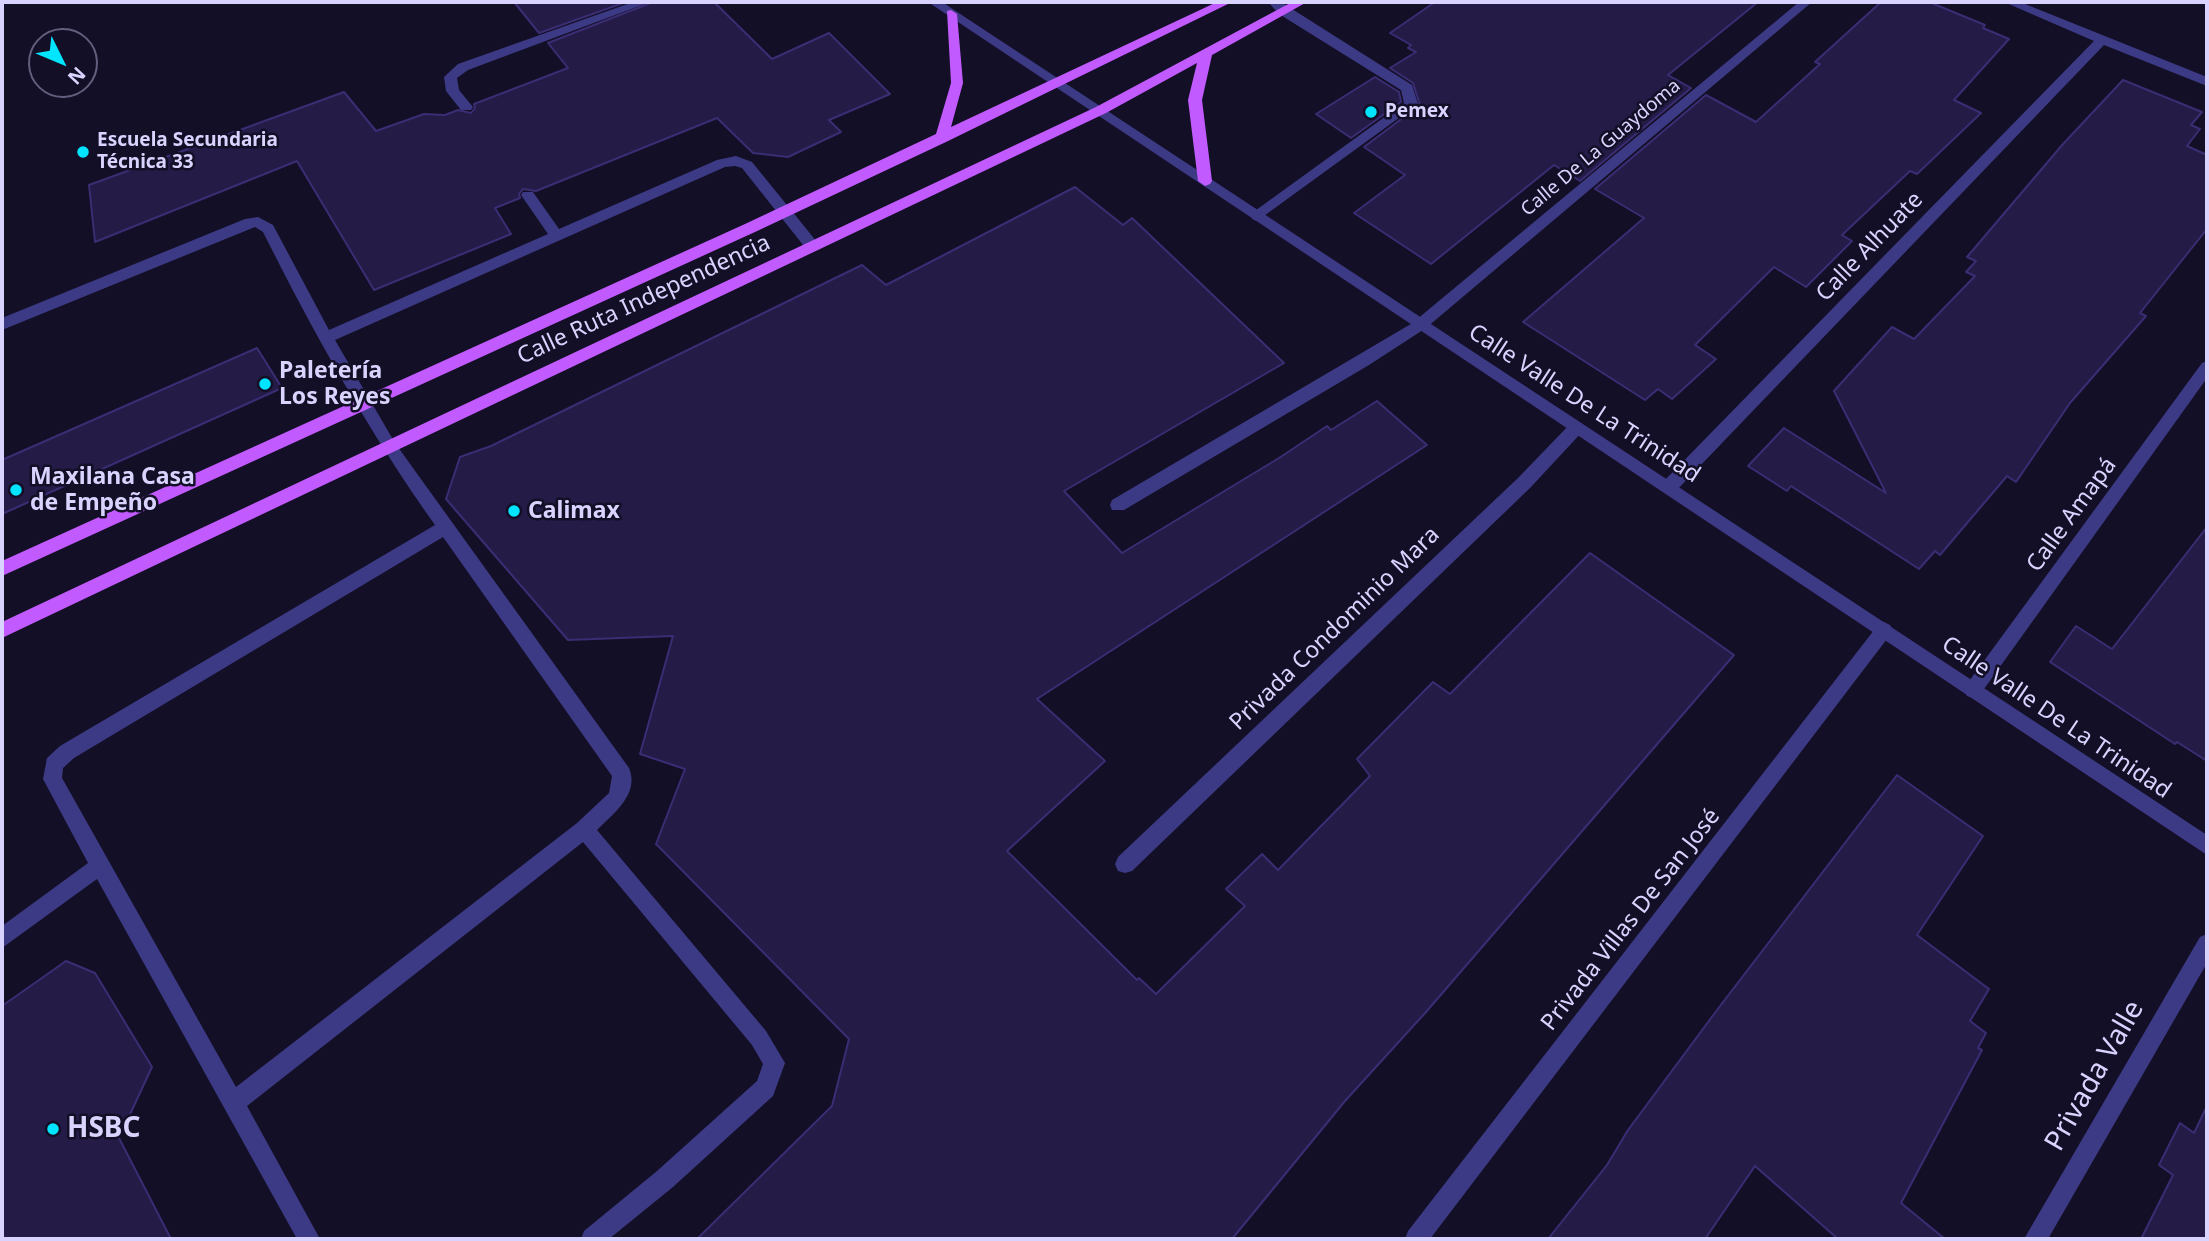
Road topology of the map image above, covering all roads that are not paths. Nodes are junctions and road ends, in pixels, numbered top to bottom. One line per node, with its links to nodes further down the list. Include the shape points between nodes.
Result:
1 (644, 2): 13 (street, via 463,67 450,77 453,91)
2 (934, 2): 8 (street, Calle Valle De La Trinidad)
3 (1226, 2): 12 (main road, Calle Ruta Independencia)
4 (1301, 2): 7 (main road, Calle Ruta Independencia)
5 (1806, 2): 23 (street, Calle De La Guaydoma)
6 (2010, 2): 9 (street)
7 (1279, 7): 10 (main road, Calle Ruta Independencia); 19 (street, via 1407,88 1411,104)
8 (951, 14): 12 (street, Calle Valle De La Trinidad); 15 (main road, via 957,83)
9 (2103, 39): 11 (street); 29 (street, Calle Alhuate)
10 (1206, 54): 14 (main road, Calle Ruta Independencia); 16 (main road, via 1195,100)
11 (2207, 82)
12 (1059, 83): 14 (street, Calle Valle De La Trinidad); 15 (main road, Calle Ruta Independencia)
13 (466, 107)
14 (1101, 110): 16 (street, Calle Valle De La Trinidad); 21 (main road, Calle Ruta Independencia)
15 (941, 139): 18 (main road, Calle Ruta Independencia)
16 (1205, 181): 19 (street, Calle Valle De La Trinidad)
17 (528, 195): 20 (street)
18 (786, 211): 20 (street, via 747,165 736,161 722,163); 21 (street); 26 (main road, Calle Ruta Independencia)
19 (1257, 216): 23 (street, Calle Valle De La Trinidad)
20 (557, 236): 24 (street)
21 (812, 246): 28 (main road, Calle Ruta Independencia)
22 (2, 324): 24 (street, via 258,222 268,229)
23 (1421, 324): 27 (street, Calle Valle De La Trinidad); 30 (street, Calle De La Guaydoma)
24 (327, 337): 26 (street)
25 (2207, 367): 35 (street, Calle Amapá)
26 (364, 402): 28 (street); 32 (main road, Calle Ruta Independencia)
27 (1577, 427): 29 (street, Calle Valle De La Trinidad); 38 (street, Privada Condominio Mara)
28 (389, 447): 31 (street); 33 (main road, Calle Ruta Independencia)
29 (1669, 487): 34 (street, Calle Valle De La Trinidad)
30 (1118, 505)
31 (444, 528): 36 (street, via 622,774 618,797); 39 (street, via 67,752 54,764 52,779)
32 (2, 569)
33 (2, 630)
34 (1884, 630): 35 (street, Calle Valle De La Trinidad); 45 (street, Privada Villas De San José)
35 (1973, 690): 37 (street, Calle Valle De La Trinidad)
36 (584, 829): 42 (street); 44 (street, via 759,1038 774,1063 765,1088)
37 (2207, 846)
38 (1125, 864)
39 (102, 865): 40 (street); 42 (street)
40 (2, 938)
41 (2207, 944): 46 (street, Privada Valle)
42 (233, 1103): 43 (street)
43 (309, 1239)
44 (592, 1239)
45 (1416, 1239)
46 (2035, 1239)

